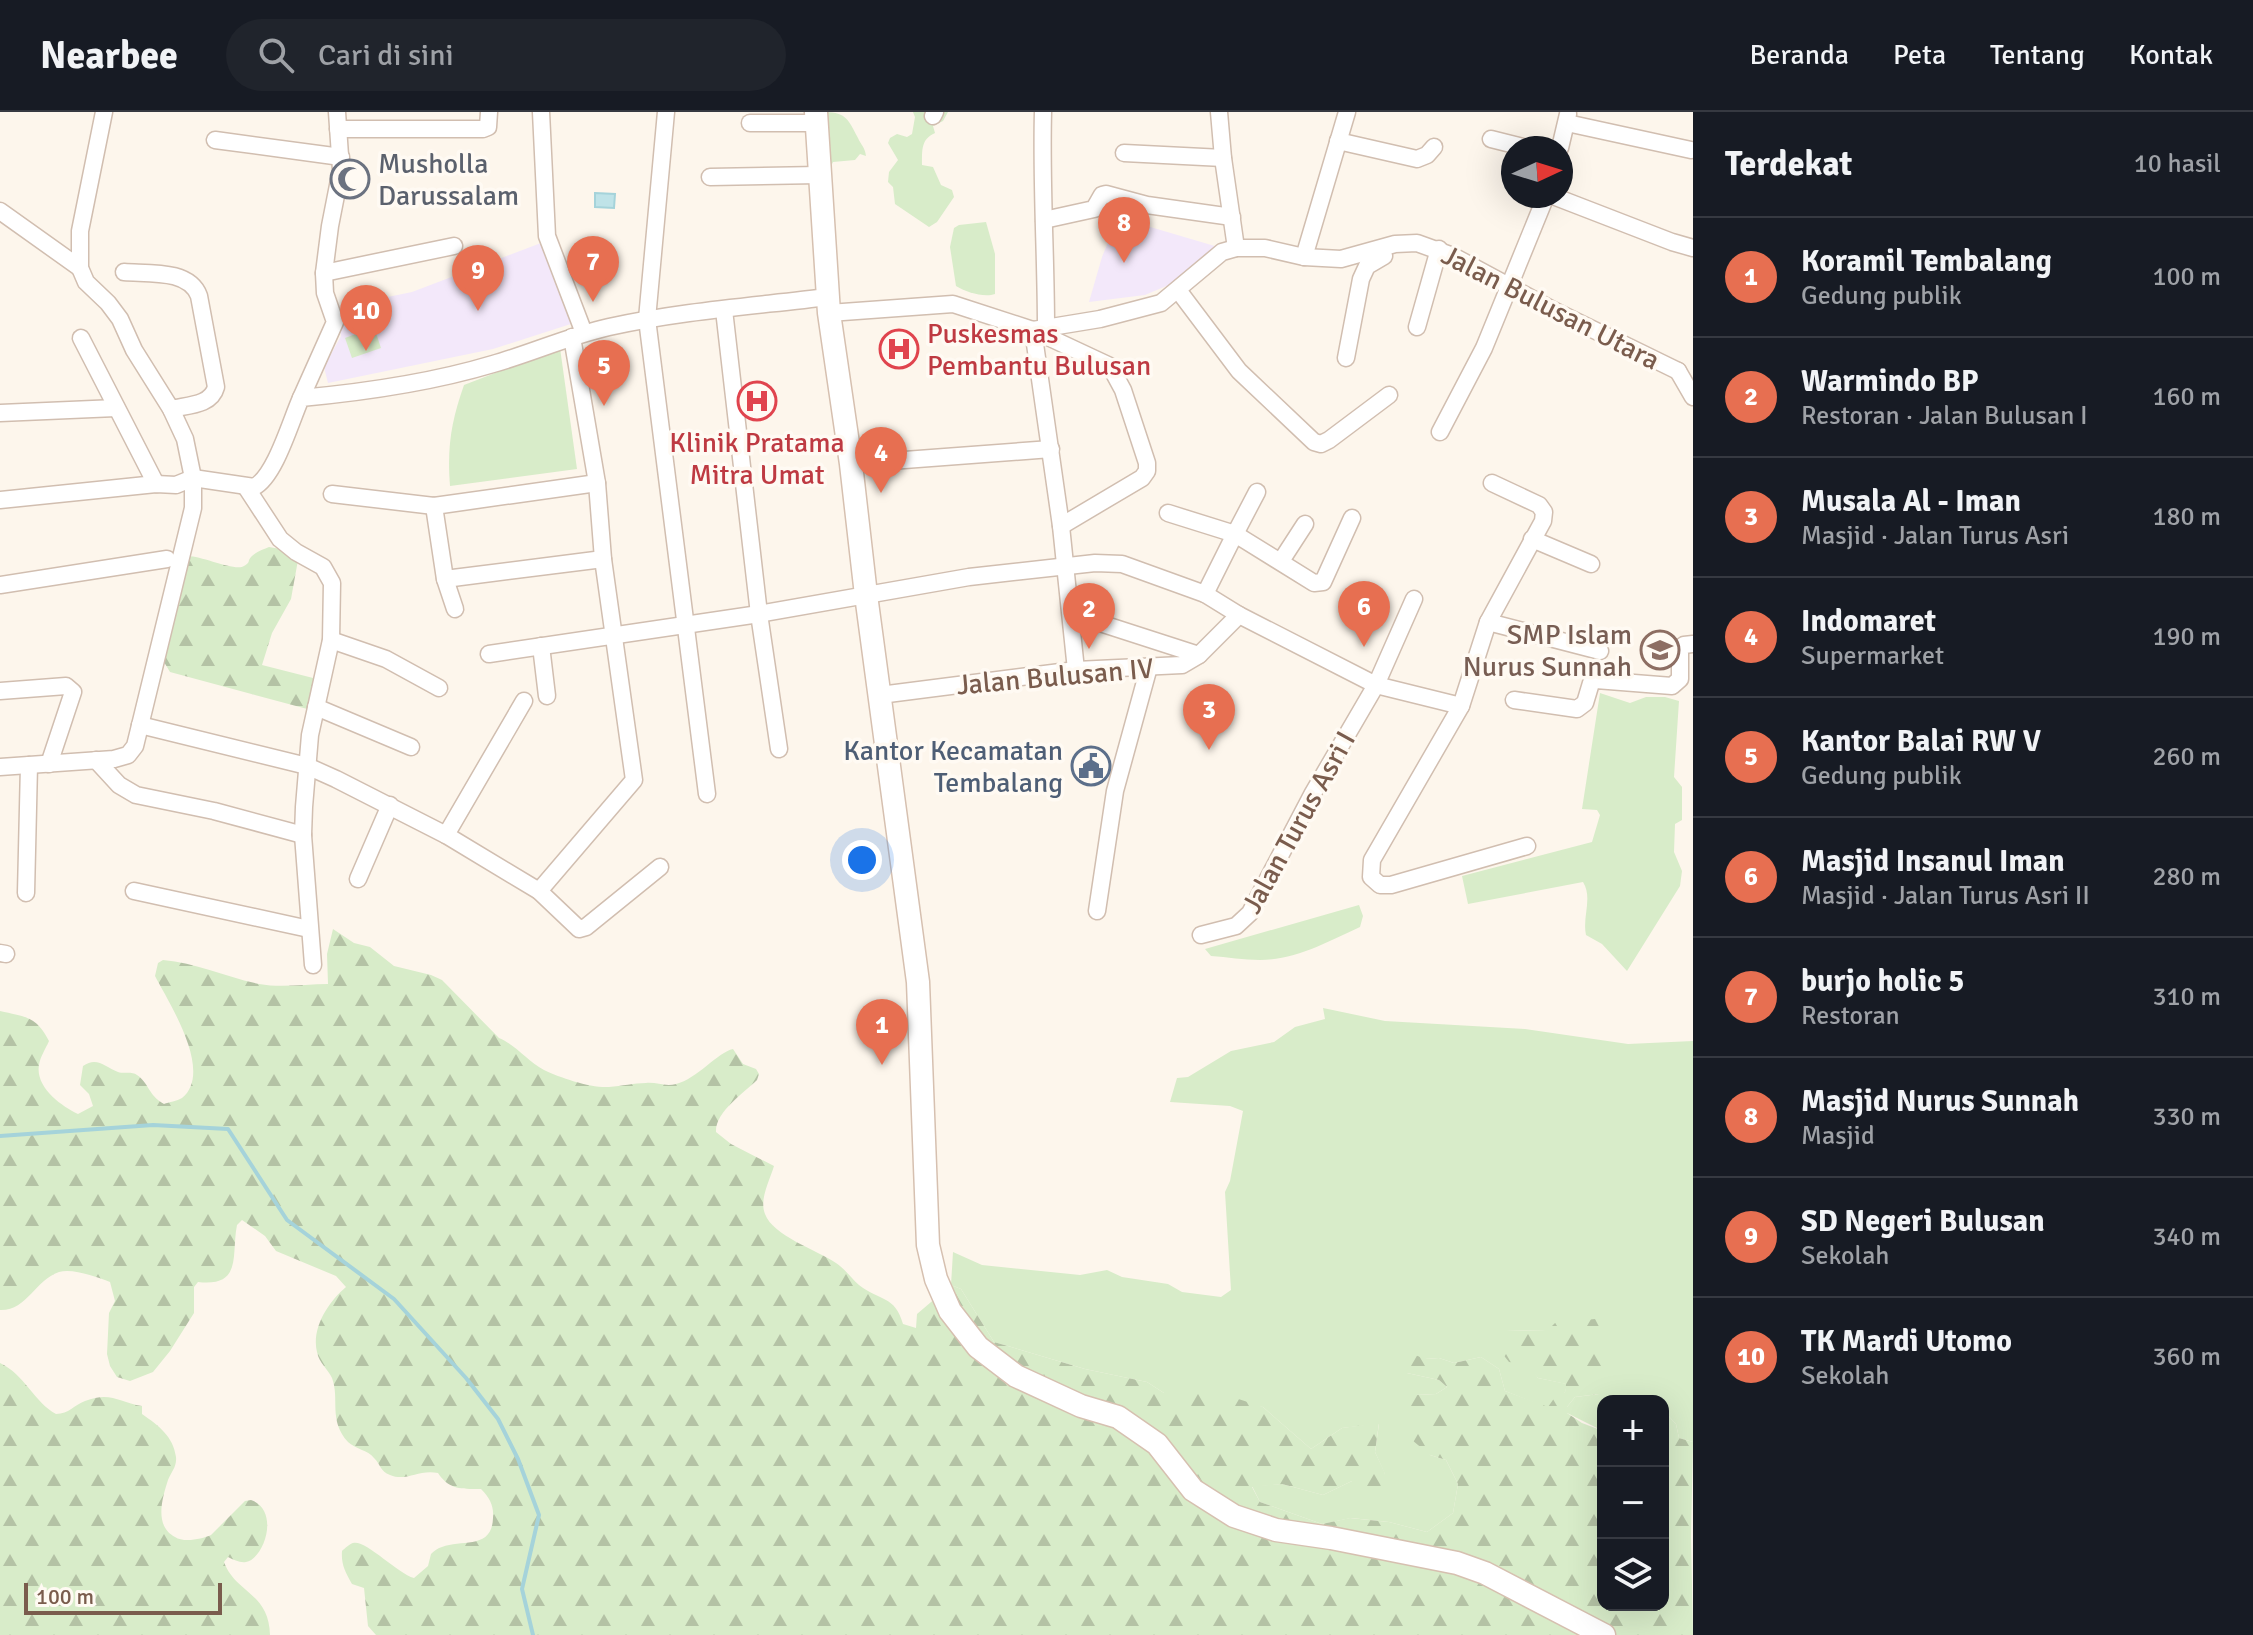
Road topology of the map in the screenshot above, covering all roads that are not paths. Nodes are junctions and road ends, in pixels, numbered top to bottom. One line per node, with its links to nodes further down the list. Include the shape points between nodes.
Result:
1 (104, 112): 33 (street, via 80,231)
2 (541, 112): 43 (street, via 547,236)
3 (666, 112): 40 (street)
4 (1043, 112): 27 (street)
5 (1219, 112): 20 (street)
6 (1347, 112): 14 (street)
7 (816, 118): 11 (street); 21 (main road)
8 (1568, 118): 17 (street)
9 (489, 119): 10 (street, via 483,129 425,130)
10 (338, 121): 19 (street)
11 (750, 123)
12 (1491, 139): 15 (street)
13 (215, 140): 19 (street)
14 (1338, 141): 16 (street, via 1417,159); 32 (street)
15 (1501, 142)
16 (1434, 147)
17 (1691, 150)
18 (1124, 153): 20 (street)
19 (341, 157): 35 (street)
20 (1223, 158): 26 (street)
21 (819, 175): 22 (street); 38 (main road)
22 (710, 177)
23 (1573, 204): 30 (street)
24 (1541, 208): 36 (street)
25 (0, 211): 33 (street)
26 (1232, 217): 27 (street, via 1106,194 1094,209); 29 (street)
27 (1044, 220): 42 (street)
28 (454, 246): 35 (street)
29 (1236, 248): 32 (street, Jalan Bulusan Utara); 37 (street, via 1222,252)
30 (1693, 248)
31 (1438, 254): 32 (street, Jalan Bulusan Utara, via 1417,243 1341,259); 36 (street, Jalan Bulusan Utara); 41 (street); 45 (street, via 1407,251 1367,266)
32 (1304, 257)
33 (80, 268): 51 (street, via 120,319)
34 (124, 272): 51 (street, via 184,279 196,287 216,387 208,399)
35 (324, 273): 49 (street, via 335,322)
36 (1509, 285): 46 (street, Jalan Bulusan Utara); 53 (street, via 1484,348)
37 (1178, 290): 42 (street, via 1146,308); 47 (street, via 1239,371 1314,442 1329,440)
38 (828, 305): 39 (street); 42 (street, via 953,304); 55 (main road)
39 (724, 310): 40 (street); 82 (street)
40 (647, 319): 43 (street); 86 (street)
41 (1417, 327)
42 (1040, 329): 54 (street); 68 (street, via 1110,366 1147,463 1142,478)
43 (578, 335): 49 (street, via 494,364 405,386); 57 (street)
44 (81, 338): 50 (street)
45 (1346, 358)
46 (1686, 370): 48 (street)
47 (1389, 395)
48 (1693, 397)
49 (301, 398): 60 (street, via 262,483)
50 (116, 408): 52 (street); 59 (street)
51 (171, 409): 56 (street, via 185,439)
52 (0, 413)
53 (1440, 432)
54 (1051, 449): 55 (street); 68 (street)
55 (851, 464): 79 (main road)
56 (193, 478): 59 (street, via 176,485); 60 (street); 105 (street, via 193,508)
57 (597, 483): 64 (street); 72 (street)
58 (1492, 483): 70 (street, via 1544,512)
59 (156, 484): 63 (street)
60 (246, 487): 88 (street, via 280,539 329,573)
61 (1257, 492): 69 (street)
62 (332, 494): 64 (street)
63 (0, 500)
64 (434, 506): 76 (street)
65 (1168, 513): 69 (street)
66 (1352, 518): 73 (street, via 1323,582 1314,583)
67 (1305, 524): 73 (street)
68 (1061, 526): 75 (street)
69 (1235, 534): 73 (street); 78 (street)
70 (1532, 539): 74 (street); 85 (street)
71 (167, 559): 77 (street)
72 (603, 559): 76 (street); 87 (street)
73 (1281, 561)
74 (1591, 564)
75 (1065, 565): 78 (street, via 1122,564); 79 (street); 83 (street)
76 (445, 579): 81 (street)
77 (0, 585)
78 (1205, 594): 84 (street)
79 (866, 595): 82 (street); 99 (main road)
80 (1414, 599): 96 (street, Jalan Turus Asri I)
81 (455, 609)
82 (759, 614): 86 (street); 107 (street)
83 (1072, 614): 93 (street); 95 (street)
84 (1239, 615): 93 (street); 96 (street)
85 (1488, 622): 91 (street); 103 (street)
86 (686, 626): 87 (street); 113 (street)
87 (613, 635): 90 (street); 121 (street, via 634,780)
88 (331, 640): 97 (street, via 386,659); 104 (street)
89 (1693, 644): 101 (street, via 1680,648 1680,679 1672,686 1596,680 1577,709)
90 (541, 646): 92 (street); 100 (street)
91 (1600, 651)
92 (489, 654)
93 (1199, 655): 94 (street, Jalan Bulusan IV, via 1182,665)
94 (1149, 667): 95 (street, Jalan Bulusan IV); 123 (street, via 1115,791)
95 (1076, 670): 99 (street, Jalan Bulusan IV)
96 (1376, 685): 103 (street); 125 (street, Jalan Turus Asri I, via 1250,913 1236,926)
97 (439, 688)
98 (0, 691): 109 (street, via 70,688 72,697)
99 (880, 695): 127 (main road, via 918,982 928,1245 950,1311 978,1347 1016,1376 1118,1417 1157,1444 1193,1490 1234,1516 1276,1530 1457,1563)
100 (547, 696)
101 (1514, 700)
102 (524, 701): 116 (street)
103 (1461, 706): 117 (street, via 1372,860 1371,877 1380,885 1391,885)
104 (316, 707): 106 (street); 111 (street)
105 (140, 725): 108 (street, via 128,755); 111 (street)
106 (411, 747)
107 (779, 749)
108 (96, 760): 109 (street); 115 (street, via 136,795)
109 (49, 764): 110 (street)
110 (29, 765): 112 (street); 122 (street)
111 (307, 766): 114 (street); 115 (street)
112 (0, 767)
113 (707, 794)
114 (390, 805): 116 (street); 119 (street)
115 (303, 835): 124 (street)
116 (446, 835): 121 (street)
117 (1527, 846)
118 (660, 867): 121 (street, via 583,929)
119 (358, 879)
120 (134, 891): 124 (street)
121 (539, 891)
122 (26, 893)
123 (1097, 911)
124 (309, 929): 126 (street)
125 (1201, 935)
126 (313, 965)
127 (1604, 1635)

